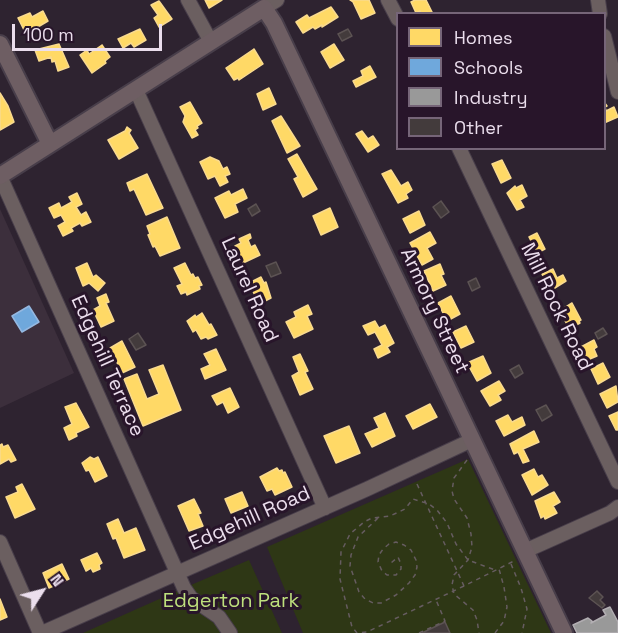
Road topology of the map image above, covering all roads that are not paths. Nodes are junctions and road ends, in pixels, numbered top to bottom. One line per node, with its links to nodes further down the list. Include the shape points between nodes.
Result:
1 (188, 0): 5 (street)
2 (388, 0): 4 (street)
3 (271, 4): 5 (main road); 13 (main road, Armory Street, via 274,23)
4 (396, 15)
5 (211, 42): 8 (main road)
6 (0, 44): 10 (main road)
7 (606, 44): 9 (street)
8 (136, 90): 10 (main road); 16 (street, Laurel Road)
9 (618, 92)
10 (50, 144): 12 (main road)
11 (460, 150): 14 (street, Mill Rock Road)
12 (0, 176): 19 (street, Edgehill Terrace)
13 (475, 447): 16 (street, Edgehill Road); 18 (main road, Armory Street)
14 (618, 482)
15 (618, 507): 18 (street)
16 (325, 508): 19 (street, Edgehill Road)
17 (0, 543): 20 (street)
18 (521, 555): 22 (main road, Armory Street)
19 (177, 573): 20 (street, Edgehill Road); 21 (street, Edgehill Terrace, via 186,592 219,617)
20 (41, 633)
21 (230, 633)
22 (564, 633)

